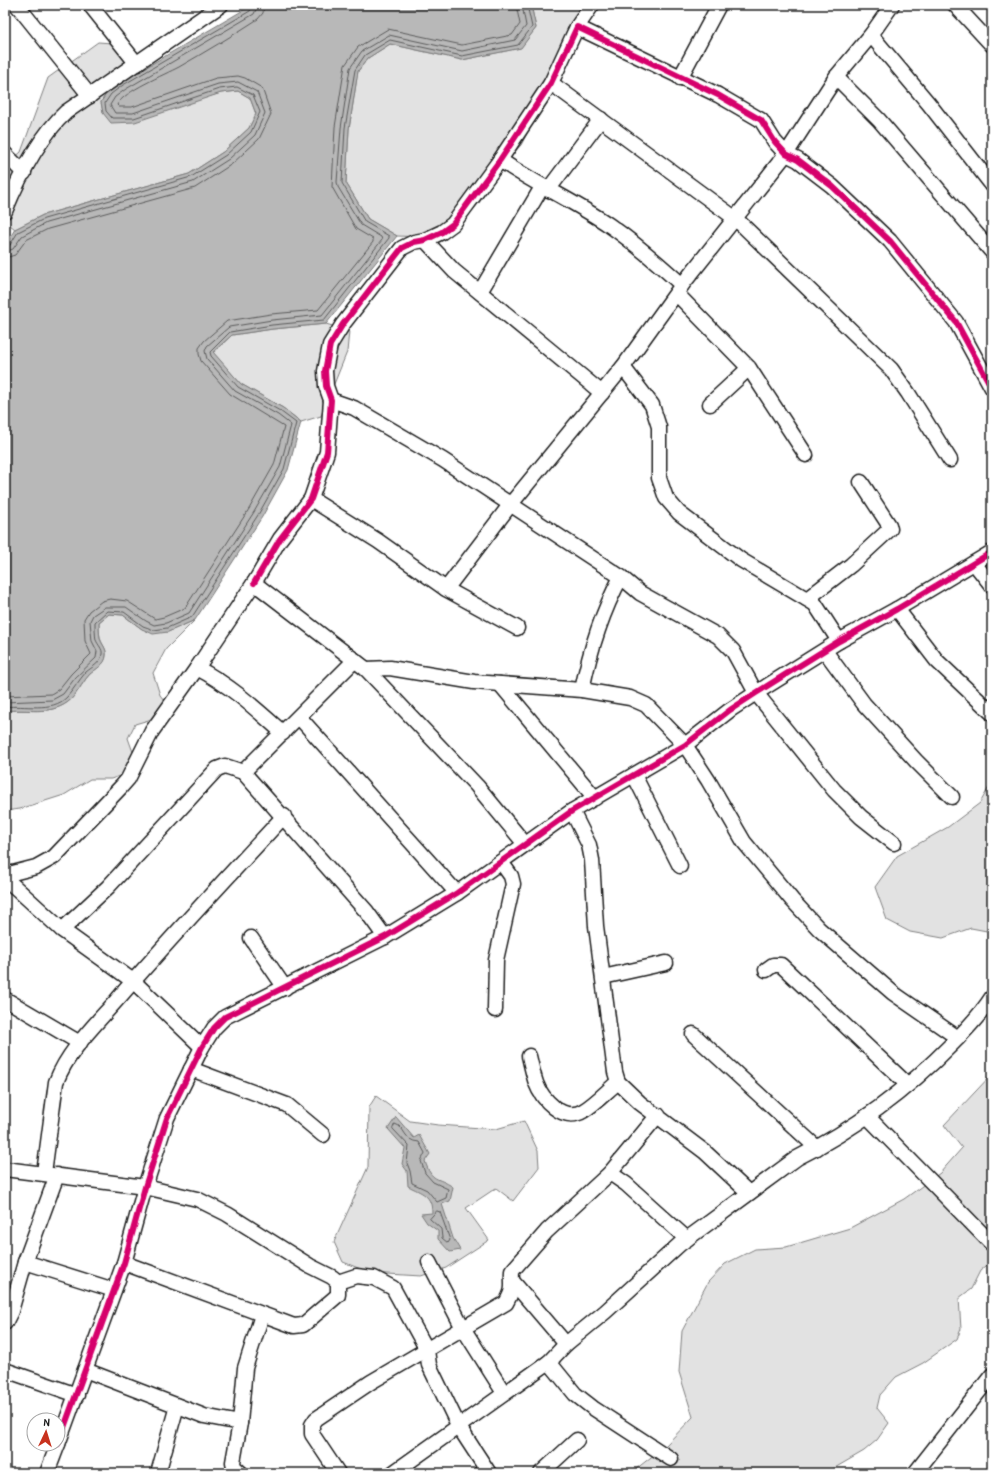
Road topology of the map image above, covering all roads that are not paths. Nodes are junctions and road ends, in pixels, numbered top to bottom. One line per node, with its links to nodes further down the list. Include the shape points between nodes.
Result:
1 (17, 5): 15 (street)
2 (90, 5): 11 (street)
3 (592, 5): 8 (street)
4 (719, 5): 13 (street)
5 (892, 5): 9 (street)
6 (956, 5): 10 (street)
7 (215, 7): 11 (street)
8 (577, 27): 13 (street); 14 (street)
9 (871, 35): 12 (street); 21 (street)
10 (992, 45)
11 (137, 64): 15 (street)
12 (836, 77): 18 (street); 26 (street, via 879,120)
13 (680, 78): 18 (street, via 718,95 761,120)
14 (551, 83): 16 (street); 19 (street)
15 (90, 96): 20 (street, via 66,112 48,131)
16 (601, 119): 22 (street); 24 (street)
17 (5, 154): 20 (street)
18 (786, 154): 24 (street); 31 (street, via 832,186 890,240 956,322)
19 (500, 160): 22 (street); 25 (street, via 453,224)
20 (24, 173): 23 (street)
21 (992, 185)
22 (545, 188): 27 (street, via 609,225 644,252); 28 (street)
23 (5, 211)
24 (736, 219): 27 (street); 36 (street, via 891,369)
25 (425, 240): 28 (street, via 454,271); 33 (street, via 402,248 330,344 325,371 326,386)
26 (992, 252)
27 (680, 290): 29 (street); 30 (street)
28 (480, 292): 32 (street)
29 (623, 367): 32 (street); 46 (street, via 652,405 659,427 659,478 666,498 679,513 742,560)
30 (749, 368): 34 (street); 35 (street)
31 (992, 388)
32 (602, 393): 39 (street)
33 (331, 400): 38 (street, via 327,452); 39 (street, via 354,408 443,460)
34 (710, 404)
35 (806, 455)
36 (950, 460)
37 (861, 482): 46 (street, via 890,529 851,565)
38 (311, 499): 43 (street, via 280,539); 45 (street)
39 (510, 505): 42 (street); 45 (street)
40 (992, 552): 41 (street)
41 (974, 563): 44 (street); 47 (street)
42 (621, 577): 55 (street, via 609,599 591,647); 56 (street, via 640,593 718,636 733,651)
43 (254, 583): 51 (street); 52 (street)
44 (992, 586)
45 (446, 588): 48 (street)
46 (807, 599): 49 (street, via 815,604)
47 (898, 609): 49 (street); 57 (street, via 937,662)
48 (517, 628)
49 (839, 641): 50 (street)
50 (825, 651): 56 (street); 63 (street, via 864,704)
51 (355, 660): 53 (street); 58 (street)
52 (198, 668): 59 (street, via 219,679); 71 (street, via 152,731 121,787 54,857 36,867)
53 (366, 669): 54 (street, via 390,668); 68 (street, via 477,786)
54 (500, 684): 55 (street); 64 (street)
55 (582, 690): 60 (street, via 630,698 646,705)
56 (756, 693): 60 (street); 67 (street, via 834,790 861,817)
57 (992, 713)
58 (299, 717): 59 (street); 73 (street)
59 (282, 733): 61 (street)
60 (685, 745): 62 (street); 86 (street, via 744,842 792,900 840,948 893,994)
61 (243, 772): 66 (street); 74 (street, via 224,766 217,769 108,887)
62 (634, 775): 64 (street); 70 (street)
63 (952, 797)
64 (595, 798): 65 (street)
65 (572, 811): 68 (street); 79 (street, via 589,845 592,860)
66 (284, 816): 75 (street, via 367,912); 80 (street)
67 (894, 843)
68 (525, 844): 69 (street)
69 (501, 862): 73 (street); 84 (street, via 511,876 513,884 496,960)
70 (680, 866)
71 (5, 875)
72 (5, 878): 74 (street)
73 (457, 893): 75 (street)
74 (62, 930): 80 (street)
75 (385, 937): 81 (street)
76 (251, 938): 81 (street)
77 (666, 963): 79 (street)
78 (766, 970): 92 (street, via 772,965 781,965)
79 (602, 977): 91 (street, via 614,1072)
80 (133, 981): 87 (street); 88 (street)
81 (285, 988): 88 (street, via 225,1017 214,1028)
82 (5, 999): 87 (street)
83 (990, 1006): 86 (street)
84 (495, 1010)
85 (693, 1034): 96 (street)
86 (958, 1038): 92 (street)
87 (80, 1043): 99 (street, via 56,1082)
88 (202, 1047): 90 (street)
89 (529, 1056): 91 (street, via 536,1083 546,1099 563,1113 582,1112)
90 (191, 1069): 95 (street, via 287,1105); 100 (street, via 167,1118)
91 (618, 1082): 93 (street, via 640,1103)
92 (908, 1085): 94 (street)
93 (658, 1115): 98 (street); 101 (street, via 705,1152)
94 (867, 1116): 96 (street); 103 (street)
95 (323, 1134)
96 (817, 1148): 101 (street, via 797,1158)
97 (5, 1170): 99 (street)
98 (610, 1173): 102 (street, via 626,1184); 108 (street, via 547,1232 512,1271)
99 (51, 1174): 100 (street); 104 (street)
100 (145, 1187): 106 (street); 107 (street, via 197,1199)
101 (749, 1193): 102 (street)
102 (687, 1239): 113 (street)
103 (992, 1244)
104 (25, 1262): 109 (street); 110 (street)
105 (429, 1262): 112 (street)
106 (124, 1263): 109 (street); 111 (street)
107 (338, 1282): 111 (street, via 338,1295 303,1324 294,1326); 114 (street, via 356,1276 374,1278 393,1288)
108 (514, 1283): 112 (street, via 506,1302); 113 (street)
109 (114, 1290): 117 (street)
110 (7, 1315)
111 (262, 1315): 123 (street, via 246,1368)
112 (463, 1328): 114 (street); 119 (street)
113 (566, 1344): 115 (street)
114 (427, 1350): 124 (street, via 429,1365); 132 (street, via 371,1382 316,1419 312,1425 312,1434)
115 (549, 1362): 119 (street); 127 (street, via 575,1394)
116 (5, 1370): 120 (street)
117 (85, 1370): 120 (street); 121 (street)
118 (992, 1375): 135 (street)
119 (504, 1393): 124 (street)
120 (76, 1395): 122 (street)
121 (177, 1406): 123 (street, via 204,1416); 129 (street)
122 (66, 1422)
123 (240, 1423): 131 (street, via 233,1462 234,1467)
124 (459, 1427): 128 (street); 133 (street)
125 (577, 1440): 134 (street)
126 (55, 1452): 130 (street)
127 (671, 1458)
128 (484, 1471)
129 (161, 1472)
130 (47, 1473)
131 (241, 1473)
132 (338, 1473)
133 (393, 1473)
134 (541, 1473)
135 (915, 1473)

